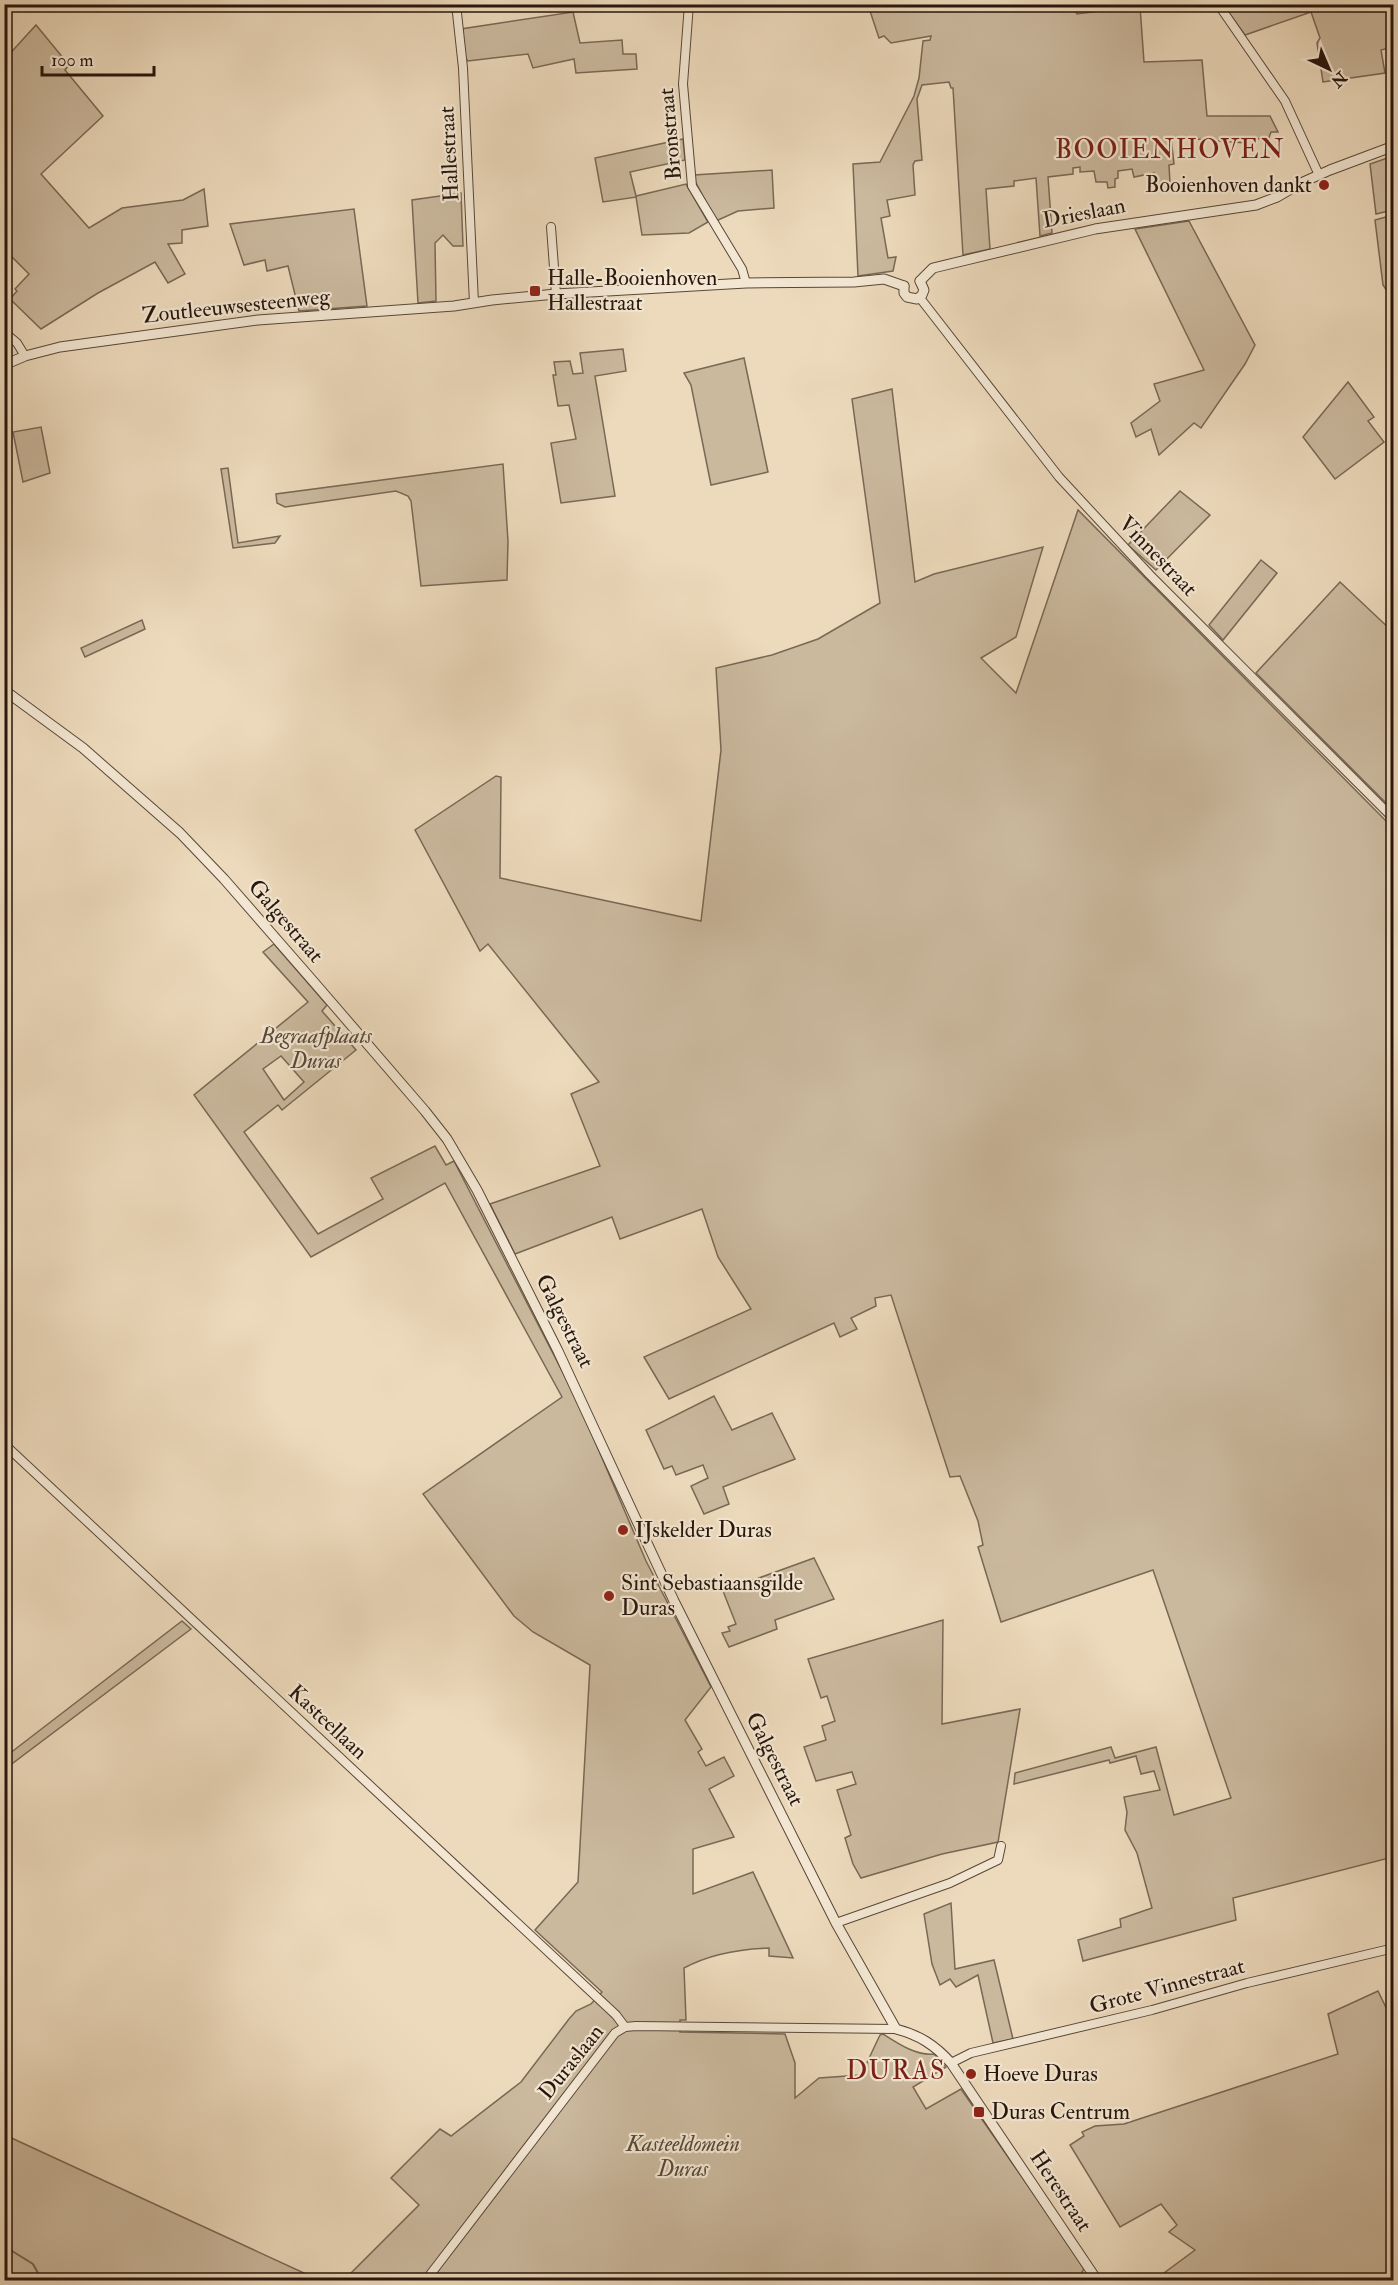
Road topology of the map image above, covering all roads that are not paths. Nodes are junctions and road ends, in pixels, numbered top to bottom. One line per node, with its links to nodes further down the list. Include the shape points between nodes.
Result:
1 (456, 4): 12 (street, Hallestraat, via 463,68)
2 (689, 4): 8 (street, Bronstraat, via 683,84 692,186 742,269)
3 (1218, 4): 5 (street, via 1285,101)
4 (1394, 146): 5 (street, Drieslaan)
5 (1319, 175): 7 (street, Drieslaan, via 1256,205 1060,237 933,268)
6 (551, 227): 10 (street)
7 (920, 281): 9 (street, via 910,280); 11 (street, via 924,290)
8 (746, 283): 9 (street, via 884,279); 10 (street)
9 (904, 286): 11 (street, via 907,297)
10 (556, 294): 12 (street)
11 (920, 298): 17 (street, Vinnestraat, via 1066,485 1150,575)
12 (474, 303): 14 (street, Zoutleeuwsesteenweg, via 258,320 60,347)
13 (4, 332): 14 (street)
14 (25, 356): 15 (street, Zoutleeuwsesteenweg)
15 (4, 365)
16 (4, 690): 20 (street, Galgestraat, via 84,748 180,833 447,1139 477,1190 567,1369 669,1590)
17 (1394, 819)
18 (4, 1444): 22 (street, Kasteellaan)
19 (1001, 1846): 20 (street, via 998,1860 950,1883)
20 (836, 1923): 23 (street, Galgestraat)
21 (1394, 1948): 24 (street, Grote Vinnestraat, via 971,2052)
22 (625, 2027): 23 (street, Duraslaan); 25 (street, Duraslaan, via 606,2044)
23 (896, 2029): 24 (street, via 929,2042)
24 (951, 2063): 26 (street, Herestraat)
25 (426, 2280)
26 (1097, 2280)

